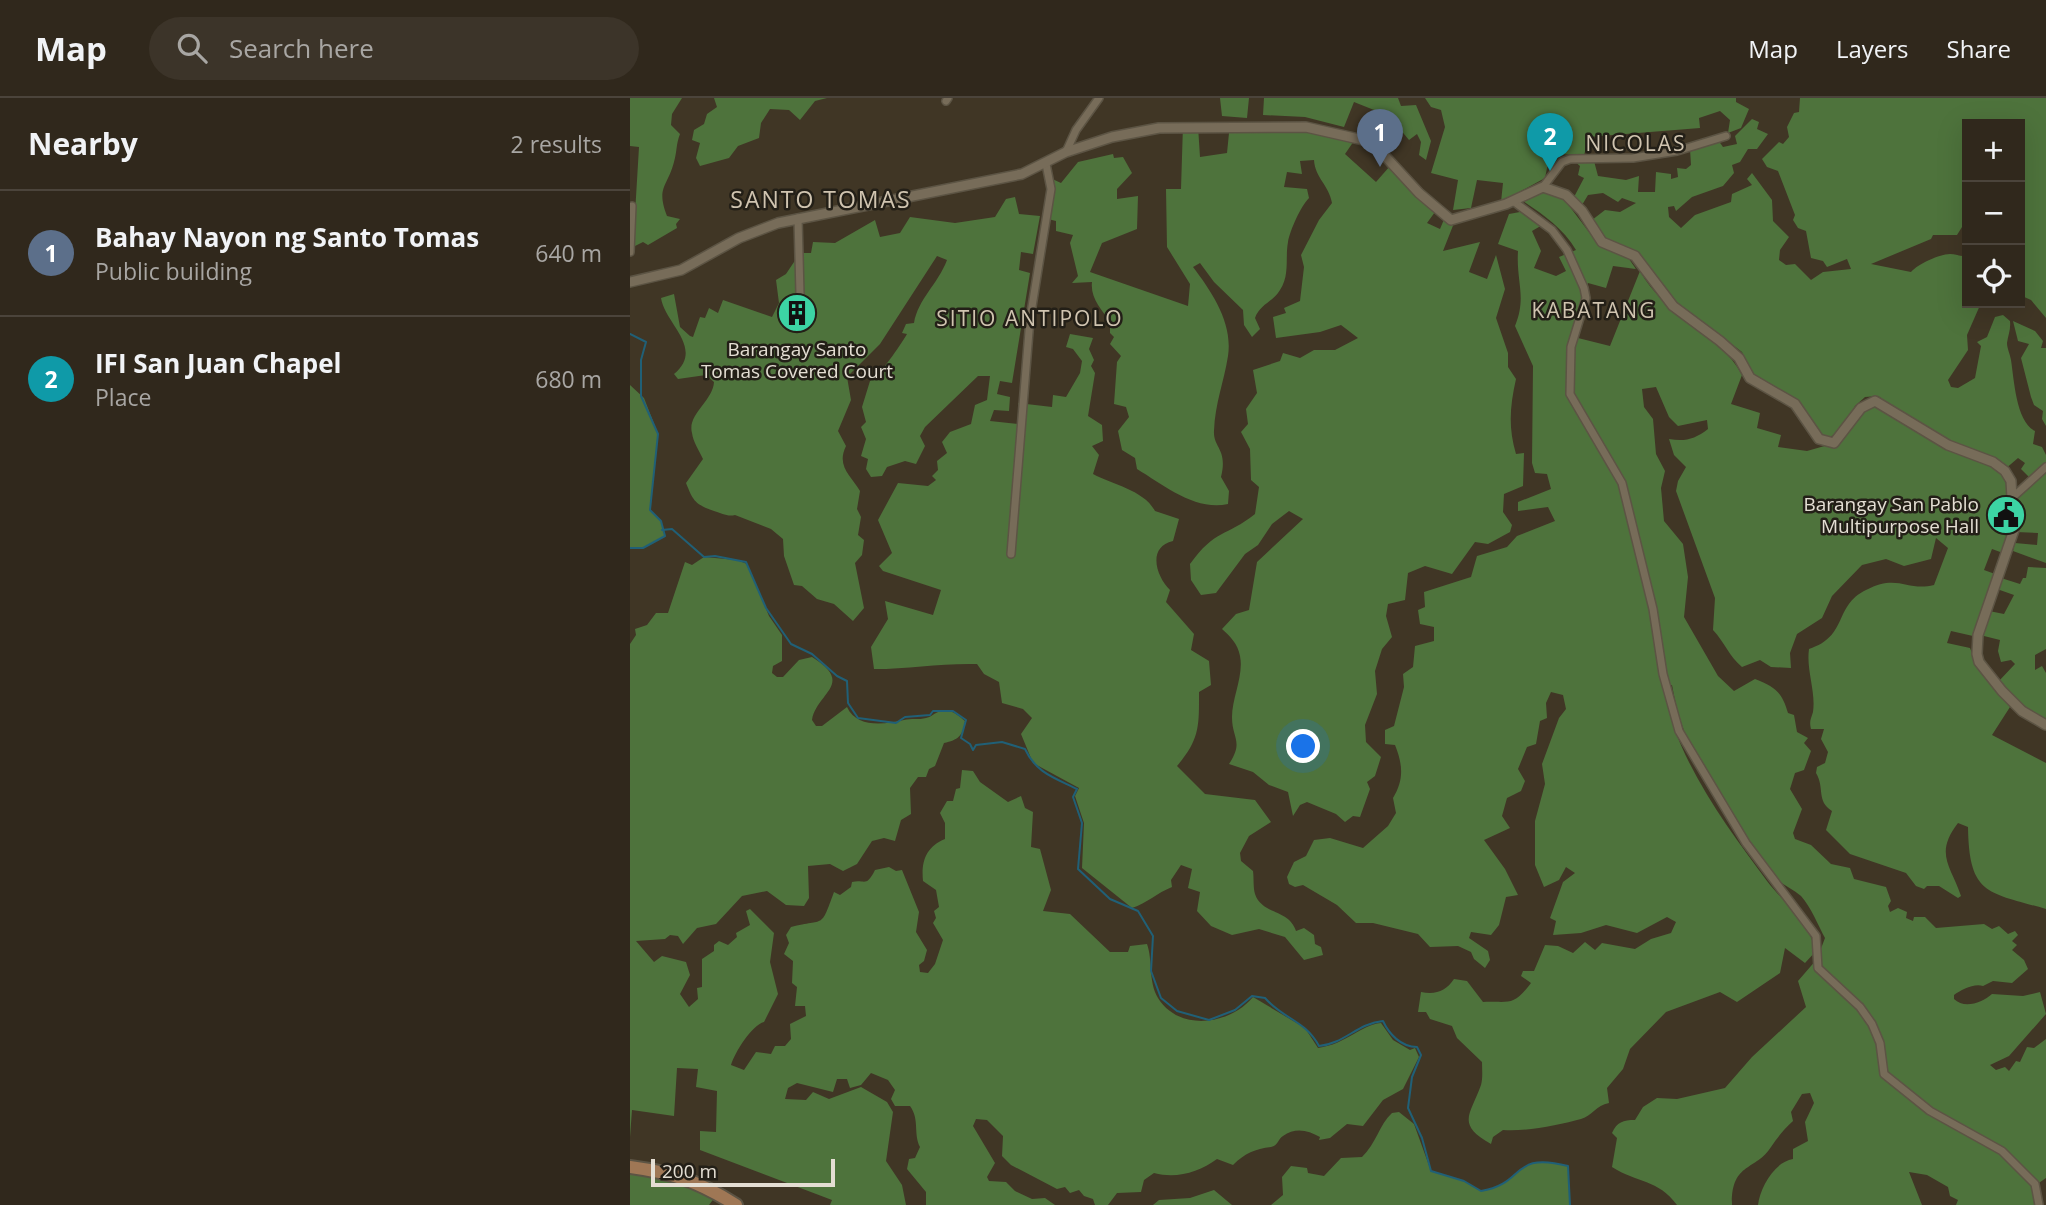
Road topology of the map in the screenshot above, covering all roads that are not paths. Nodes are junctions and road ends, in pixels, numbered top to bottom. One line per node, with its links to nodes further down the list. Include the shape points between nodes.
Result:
1 (1099, 98): 3 (street)
2 (1726, 136): 5 (street, via 1633,158 1570,159)
3 (1066, 152): 4 (street); 6 (street, via 1159,128 1306,127 1372,142 1451,220)
4 (1046, 164): 8 (street, via 963,188); 14 (street, via 1051,189 1031,320)
5 (1542, 187): 6 (street); 13 (street, via 1574,202 1602,242 1635,256 1673,306 1739,358 1750,378 1795,404 1819,439 1834,443 1861,408 1875,401 1948,445 2000,466 2011,481)
6 (1513, 201): 18 (street, via 1552,230 1584,288 1586,298 1571,347 1570,394 1622,482 1656,620 1663,674 1688,749 1746,843 1816,936 1818,968 1872,1024 1884,1074 1930,1111 2002,1151 2035,1184)
7 (632, 206): 9 (street)
8 (798, 218): 10 (street, via 751,232 673,273); 11 (street)
9 (630, 252)
10 (630, 282)
11 (800, 294)
12 (2046, 467): 13 (street)
13 (2013, 497): 15 (street, via 2014,530 1978,635 1977,654 2002,691 2022,711)
14 (1011, 554)
15 (2046, 725)
16 (630, 1167): 17 (main road, via 672,1173)
17 (736, 1205)
18 (2039, 1205)

